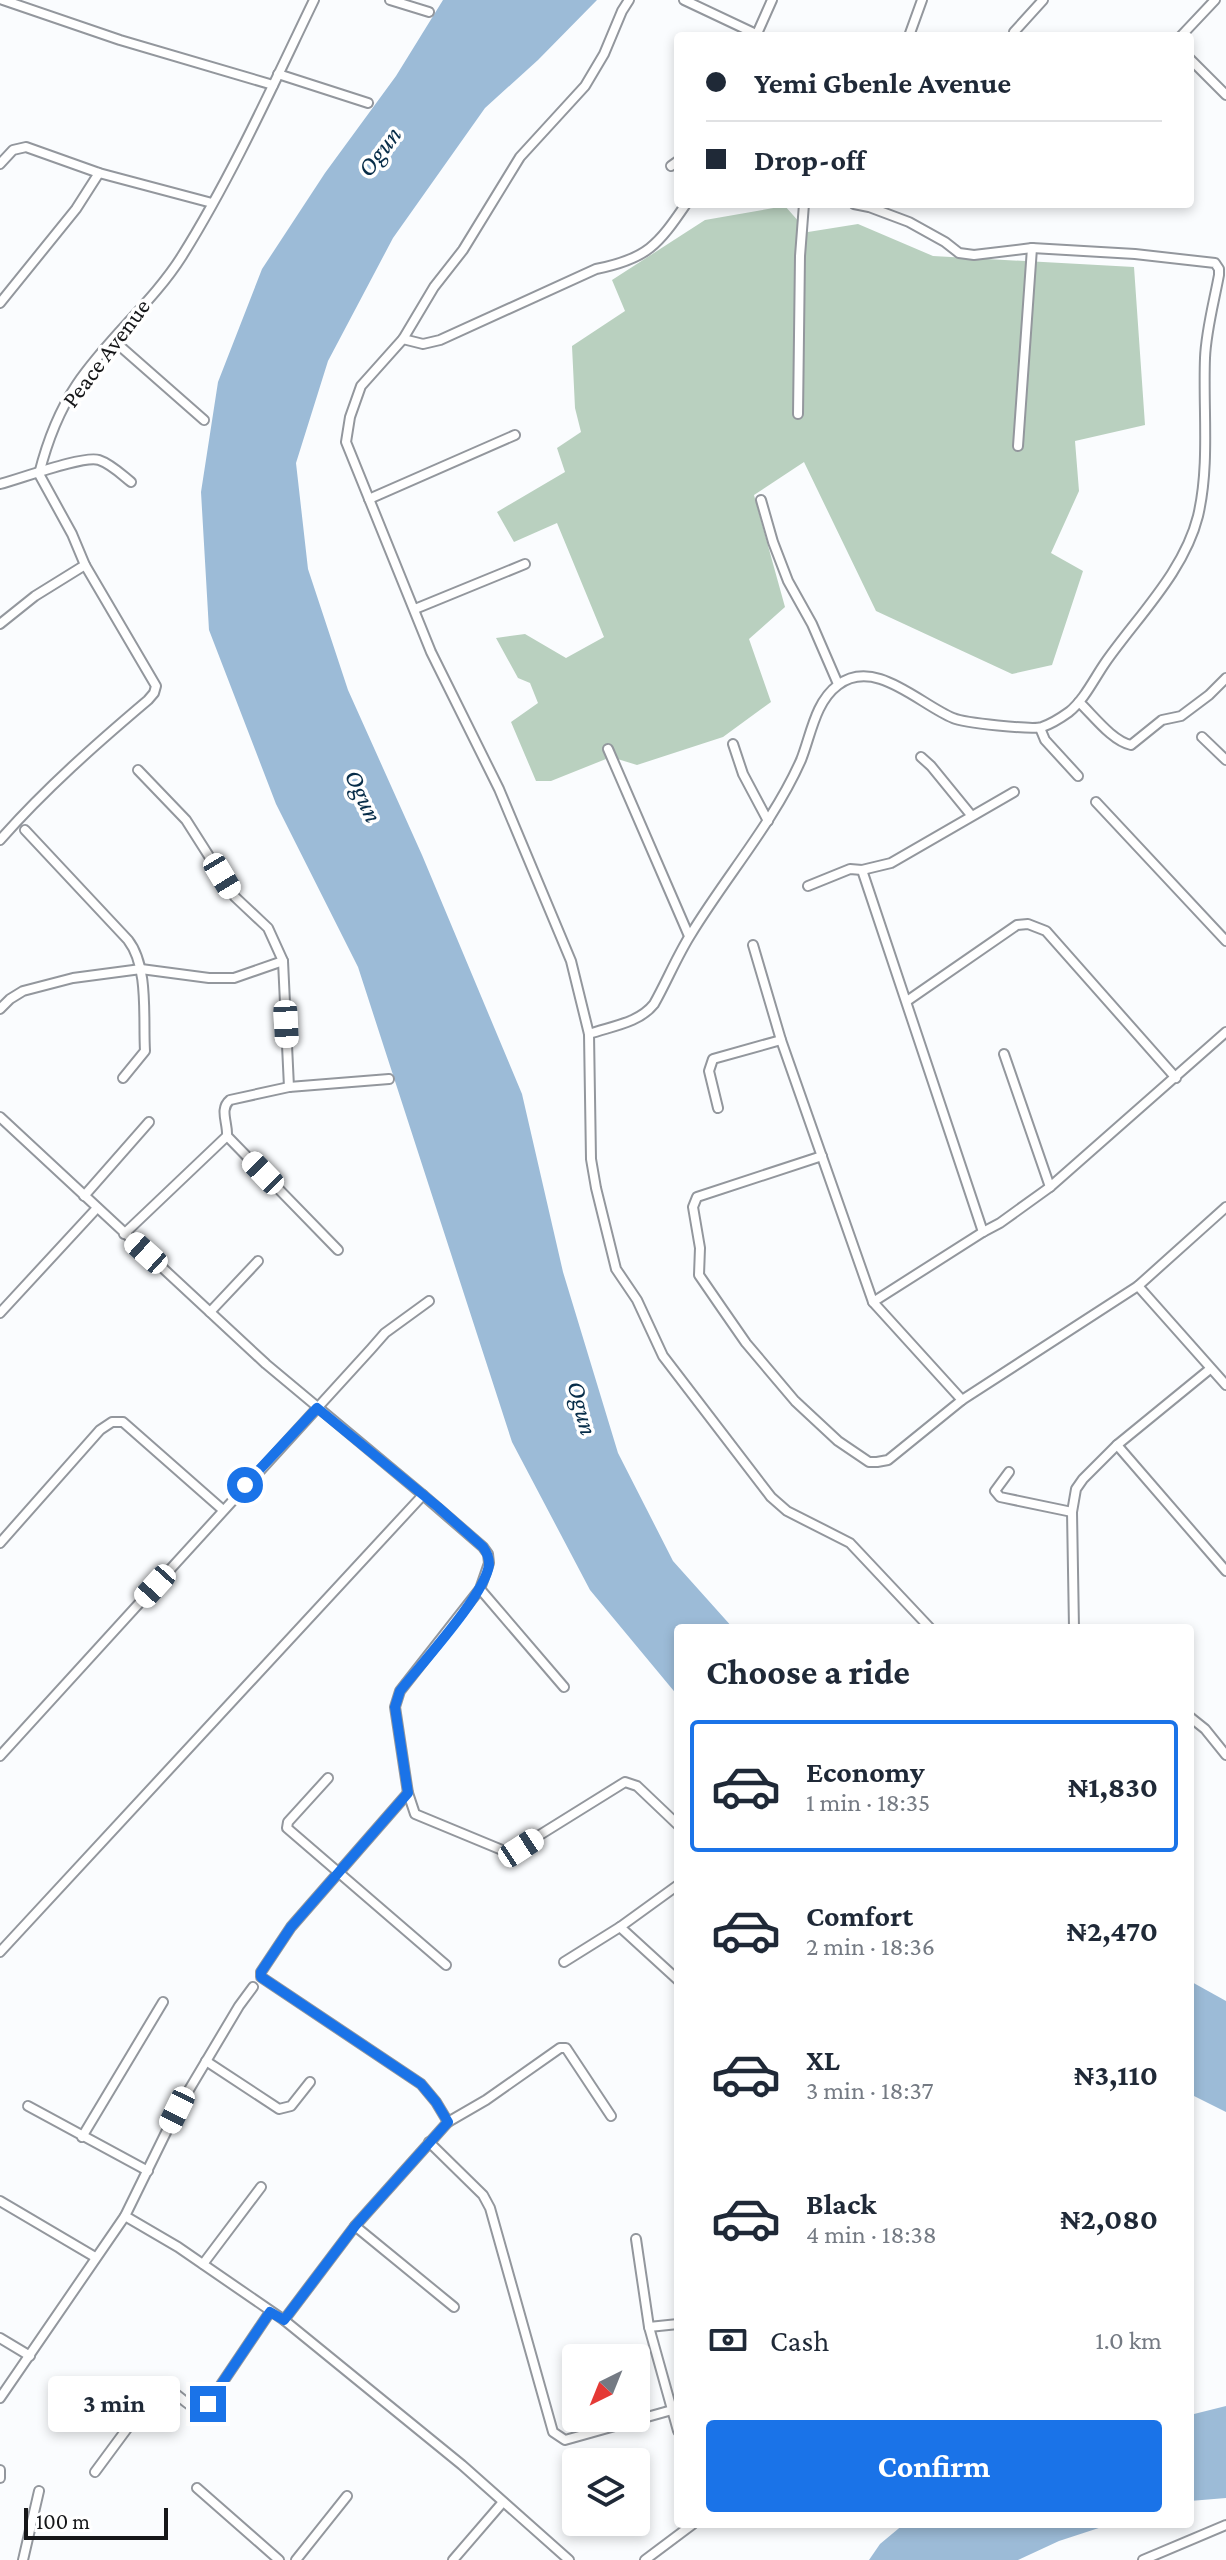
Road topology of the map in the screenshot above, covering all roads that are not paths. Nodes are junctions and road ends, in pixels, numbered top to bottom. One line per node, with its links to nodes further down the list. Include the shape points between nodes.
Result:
1 (3, 0): 18 (street)
2 (314, 0): 17 (street, Peace Avenue)
3 (390, 0): 10 (street)
4 (629, 0): 29 (street, via 585,86 520,157)
5 (684, 0): 11 (street)
6 (772, 0): 12 (street)
7 (922, 0): 13 (street)
8 (1043, 0): 14 (street)
9 (1215, 0): 15 (street)
10 (429, 12)
11 (750, 32)
12 (757, 32)
13 (910, 32)
14 (1014, 32)
15 (1185, 32)
16 (1194, 63): 19 (street)
17 (278, 74): 18 (street, Peace Avenue); 20 (street)
18 (273, 85): 23 (street, Peace Avenue)
19 (1226, 95)
20 (368, 103)
21 (0, 164): 22 (street, via 13,150 26,147)
22 (99, 173): 23 (street); 28 (street)
23 (212, 203): 30 (street, Peace Avenue, via 171,272)
24 (683, 208): 29 (street, via 656,245 637,257 596,269 440,340 423,344)
25 (804, 208): 31 (street)
26 (872, 208): 27 (street, via 909,222 959,253)
27 (1032, 248): 34 (street); 46 (street, via 1209,260 1219,269 1205,354 1197,519 1159,595)
28 (0, 303)
29 (403, 339): 38 (street, via 361,386 350,417 346,442)
30 (113, 340): 32 (street); 35 (street, Peace Avenue, via 62,409)
31 (798, 414)
32 (204, 420)
33 (515, 435): 38 (street)
34 (1018, 446)
35 (39, 474): 36 (street, via 96,458); 37 (street); 41 (street)
36 (131, 482)
37 (0, 484)
38 (369, 499): 42 (street)
39 (761, 500): 45 (street, via 788,581)
40 (525, 564): 42 (street)
41 (85, 565): 43 (street); 60 (street, via 153,677 154,693)
42 (415, 609): 71 (street, via 571,961)
43 (0, 624)
44 (1226, 678): 46 (street, via 1181,716 1162,720 1131,745)
45 (838, 684): 47 (street, via 872,676 956,720); 58 (street, via 823,700 801,760)
46 (1079, 702): 47 (street)
47 (1040, 728): 54 (street)
48 (1202, 737): 52 (street)
49 (733, 744): 58 (street)
50 (608, 749): 63 (street)
51 (921, 757): 57 (street)
52 (1226, 760)
53 (138, 770): 66 (street, via 186,820 235,897 268,928)
54 (1078, 776)
55 (1014, 792): 57 (street)
56 (1096, 802): 64 (street)
57 (971, 815): 61 (street, via 891,863)
58 (768, 821): 63 (street)
59 (25, 830): 67 (street, via 128,940)
60 (0, 840)
61 (862, 870): 62 (street, via 850,869); 68 (street)
62 (808, 886)
63 (689, 936): 71 (street, via 647,1012)
64 (1226, 941)
65 (753, 945): 72 (street)
66 (283, 961): 67 (street, via 234,978); 77 (street)
67 (141, 969): 69 (street, via 23,991); 74 (street, via 145,1051)
68 (907, 1001): 75 (street, via 1017,925 1028,924 1046,931); 87 (street)
69 (0, 1009)
70 (1226, 1032): 75 (street)
71 (589, 1034): 108 (street, via 596,1188 616,1269 663,1356 771,1497 787,1511 850,1543)
72 (781, 1040): 78 (street, via 713,1059 709,1071); 82 (street)
73 (1004, 1054): 83 (street)
74 (123, 1078)
75 (1176, 1078): 83 (street)
76 (389, 1079): 77 (street)
77 (289, 1087): 81 (street, via 227,1102)
78 (718, 1108)
79 (0, 1117): 84 (street)
80 (149, 1122): 84 (street)
81 (227, 1136): 88 (street); 89 (street)
82 (822, 1156): 93 (street); 98 (street, via 697,1197 693,1207 699,1275 795,1401 869,1462 888,1460)
83 (1050, 1187): 87 (street)
84 (84, 1196): 86 (street)
85 (1226, 1207): 91 (street)
86 (97, 1208): 88 (street); 95 (street)
87 (983, 1232): 93 (street)
88 (124, 1234): 94 (street)
89 (338, 1250)
90 (258, 1261): 94 (street)
91 (1138, 1286): 96 (street); 98 (street)
92 (429, 1301): 99 (street, via 385,1333)
93 (873, 1302): 98 (street)
94 (210, 1312): 99 (street)
95 (0, 1313)
96 (1210, 1369): 97 (street); 100 (street)
97 (1226, 1385)
98 (962, 1400)
99 (317, 1408): 102 (street); 103 (street)
100 (1117, 1445): 104 (street, via 1076,1489); 106 (street)
101 (1009, 1472): 104 (street, via 996,1487 1000,1497)
102 (423, 1495): 107 (street, via 488,1554); 121 (street)
103 (223, 1510): 105 (street, via 123,1422 112,1422); 113 (street)
104 (1072, 1512): 109 (street)
105 (0, 1543)
106 (1226, 1571)
107 (480, 1589): 110 (street); 115 (street, via 397,1699)
108 (926, 1624)
109 (1074, 1624)
110 (564, 1687)
111 (1194, 1720): 112 (street)
112 (1226, 1755)
113 (0, 1756)
114 (328, 1778): 117 (street, via 287,1828)
115 (408, 1793): 116 (street, via 411,1808 422,1818 508,1851 521,1848 625,1782 637,1786); 117 (street)
116 (674, 1821)
117 (339, 1872): 124 (street); 132 (street, via 291,1927 261,1977 421,2084)
118 (674, 1888): 119 (street)
119 (620, 1927): 123 (street); 125 (street)
120 (0, 1933): 121 (street)
121 (9, 1941): 122 (street)
122 (0, 1952)
123 (564, 1962)
124 (446, 1965)
125 (674, 1976)
126 (253, 1987): 128 (street)
127 (163, 2002): 133 (street)
128 (206, 2061): 129 (street, via 279,2109 291,2106); 135 (street)
129 (310, 2082)
130 (28, 2106): 133 (street)
131 (611, 2116): 132 (street, via 566,2048 560,2048)
132 (448, 2122): 134 (street)
133 (82, 2137): 135 (street)
134 (429, 2142): 139 (street); 151 (street, via 490,2208 553,2432 565,2440)
135 (148, 2171): 138 (street)
136 (261, 2187): 142 (street)
137 (0, 2201): 141 (street)
138 (125, 2216): 141 (street); 142 (street)
139 (355, 2226): 143 (street); 145 (street)
140 (636, 2239): 147 (street)
141 (95, 2257): 149 (street)
142 (203, 2264): 144 (street)
143 (454, 2307)
144 (270, 2312): 145 (street); 154 (street, via 208,2404 194,2408 160,2384)
145 (284, 2320): 159 (street)
146 (674, 2324): 147 (street)
147 (649, 2327): 151 (street)
148 (0, 2338): 149 (street)
149 (30, 2356): 150 (street)
150 (0, 2398)
151 (672, 2410): 152 (street)
152 (674, 2417)
153 (0, 2470): 155 (street)
154 (95, 2472)
155 (0, 2478)
156 (197, 2488): 163 (street)
157 (39, 2491): 162 (street)
158 (347, 2496): 164 (street)
159 (503, 2502): 165 (street); 166 (street)
160 (1226, 2525): 168 (street)
161 (688, 2528): 167 (street)
162 (23, 2560)
163 (279, 2560)
164 (296, 2560)
165 (453, 2560)
166 (569, 2560)
167 (645, 2560)
168 (1143, 2560)

